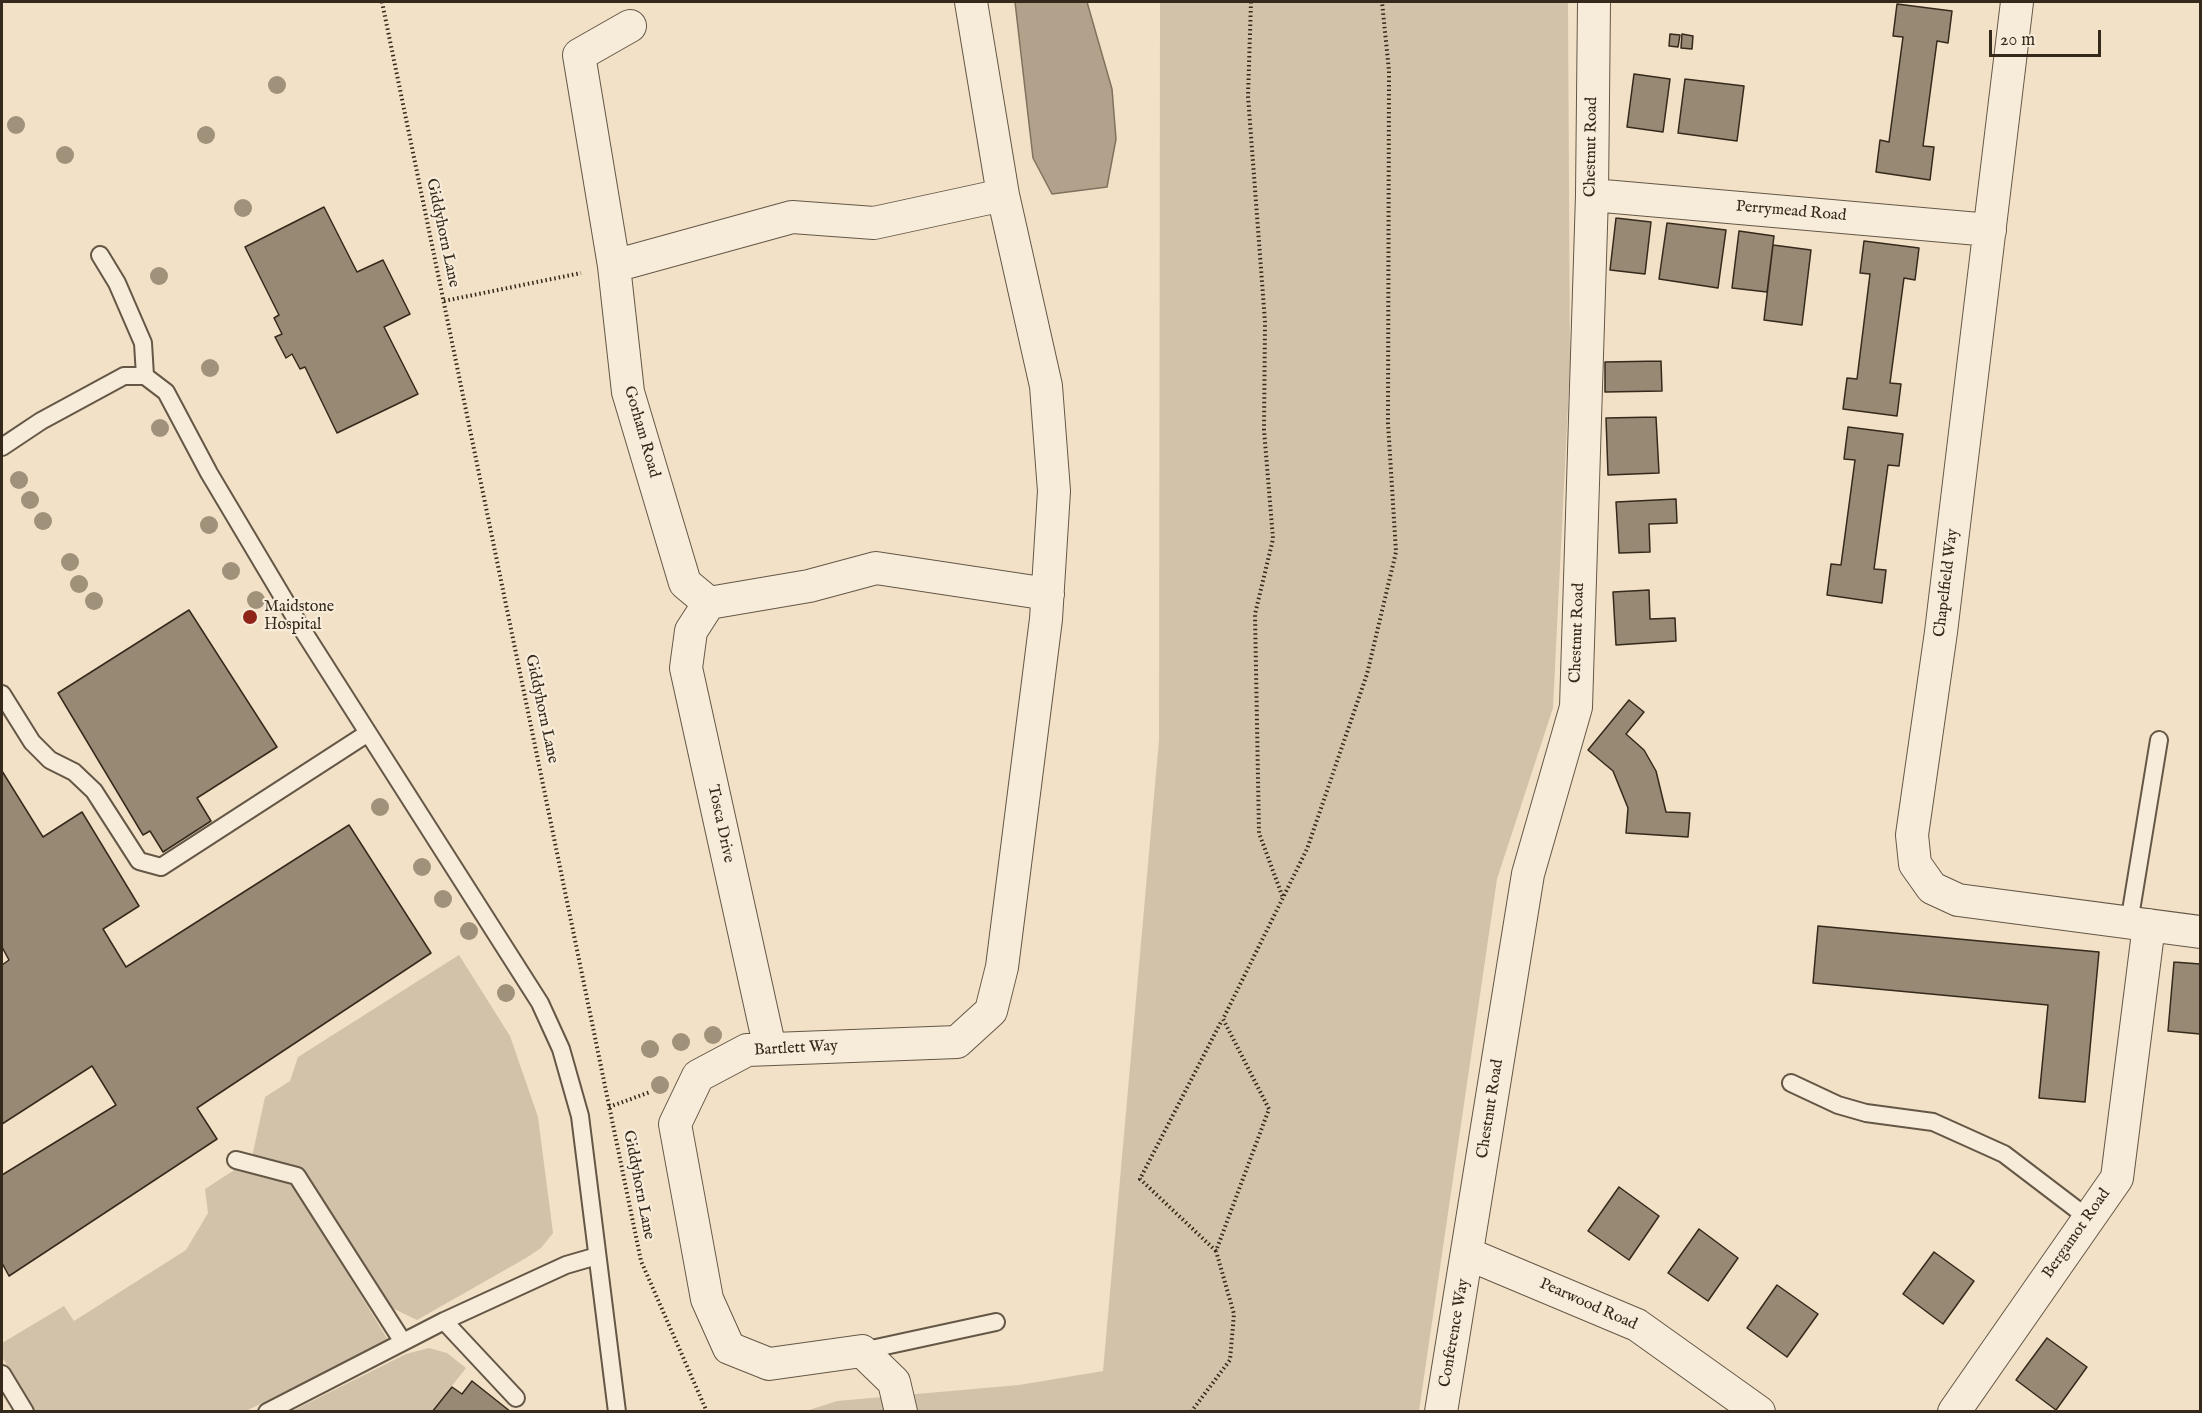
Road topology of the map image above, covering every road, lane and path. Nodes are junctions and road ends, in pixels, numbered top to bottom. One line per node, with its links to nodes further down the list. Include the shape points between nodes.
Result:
1 (382, 2): 13 (path, Giddyhorn Lane)
2 (971, 2): 8 (street, Bartlett Way)
3 (1251, 2): 21 (path, via 1248,96 1264,322 1264,430 1273,539 1255,614 1259,833)
4 (1382, 2): 21 (path, via 1389,71 1388,423 1396,552 1367,674 1307,849)
5 (1594, 2): 9 (street, Chestnut Road)
6 (2017, 2): 10 (street, Chapelfield Way)
7 (630, 26): 12 (street, Gorham Road, via 579,56)
8 (1003, 195): 12 (street, via 874,223 792,217); 16 (street, Bartlett Way, via 1046,386 1054,491)
9 (1592, 195): 10 (street, Perrymead Road); 30 (street, Chestnut Road, via 1576,707 1528,874)
10 (1990, 230): 22 (street, Chapelfield Way, via 1912,835 1915,864 1932,888 1958,900)
11 (100, 255): 14 (lane, via 143,343)
12 (614, 266): 13 (path); 17 (street, Gorham Road, via 628,392 685,583)
13 (444, 301): 41 (path, Giddyhorn Lane, via 641,1261)
14 (146, 376): 15 (lane, via 124,376); 19 (lane, via 166,392 215,484)
15 (2, 447)
16 (1048, 594): 17 (street, via 876,568 809,586); 25 (street, Bartlett Way, via 1002,967 992,1011 957,1042)
17 (709, 603): 25 (street, Tosca Drive, via 691,631 686,668)
18 (2, 694): 19 (lane, via 32,742 94,791 139,861 161,867)
19 (368, 733): 31 (lane, via 540,1003 561,1049 580,1116)
20 (2159, 740): 22 (lane)
21 (1283, 898): 24 (path)
22 (2139, 924): 23 (street, Chapelfield Way); 28 (street, Bergamot Road, via 2117,1178)
23 (2200, 932)
24 (1223, 1019): 29 (path, via 1269,1109); 29 (path, via 1140,1179)
25 (770, 1049): 35 (street, Bartlett Way, via 747,1050 698,1076 675,1124 707,1299 729,1348 770,1364)
26 (1791, 1083): 28 (lane, via 1866,1113 1933,1122 2004,1154)
27 (236, 1160): 34 (lane, via 297,1176)
28 (2088, 1218): 46 (street, Bergamot Road)
29 (1216, 1251): 43 (path, via 1234,1314 1230,1360)
30 (1468, 1254): 44 (street, Conference Way); 45 (street, Pearwood Road, via 1637,1324)
31 (597, 1256): 32 (lane, via 566,1265); 40 (lane)
32 (444, 1321): 34 (lane); 37 (lane)
33 (996, 1322): 35 (lane)
34 (403, 1342): 39 (lane)
35 (862, 1351): 42 (street, via 894,1382)
36 (2, 1374): 38 (lane)
37 (516, 1398)
38 (25, 1412)
39 (267, 1412)
40 (617, 1412)
41 (707, 1412)
42 (901, 1412)
43 (1191, 1412)
44 (1441, 1412)
45 (1759, 1412)
46 (1954, 1412)

